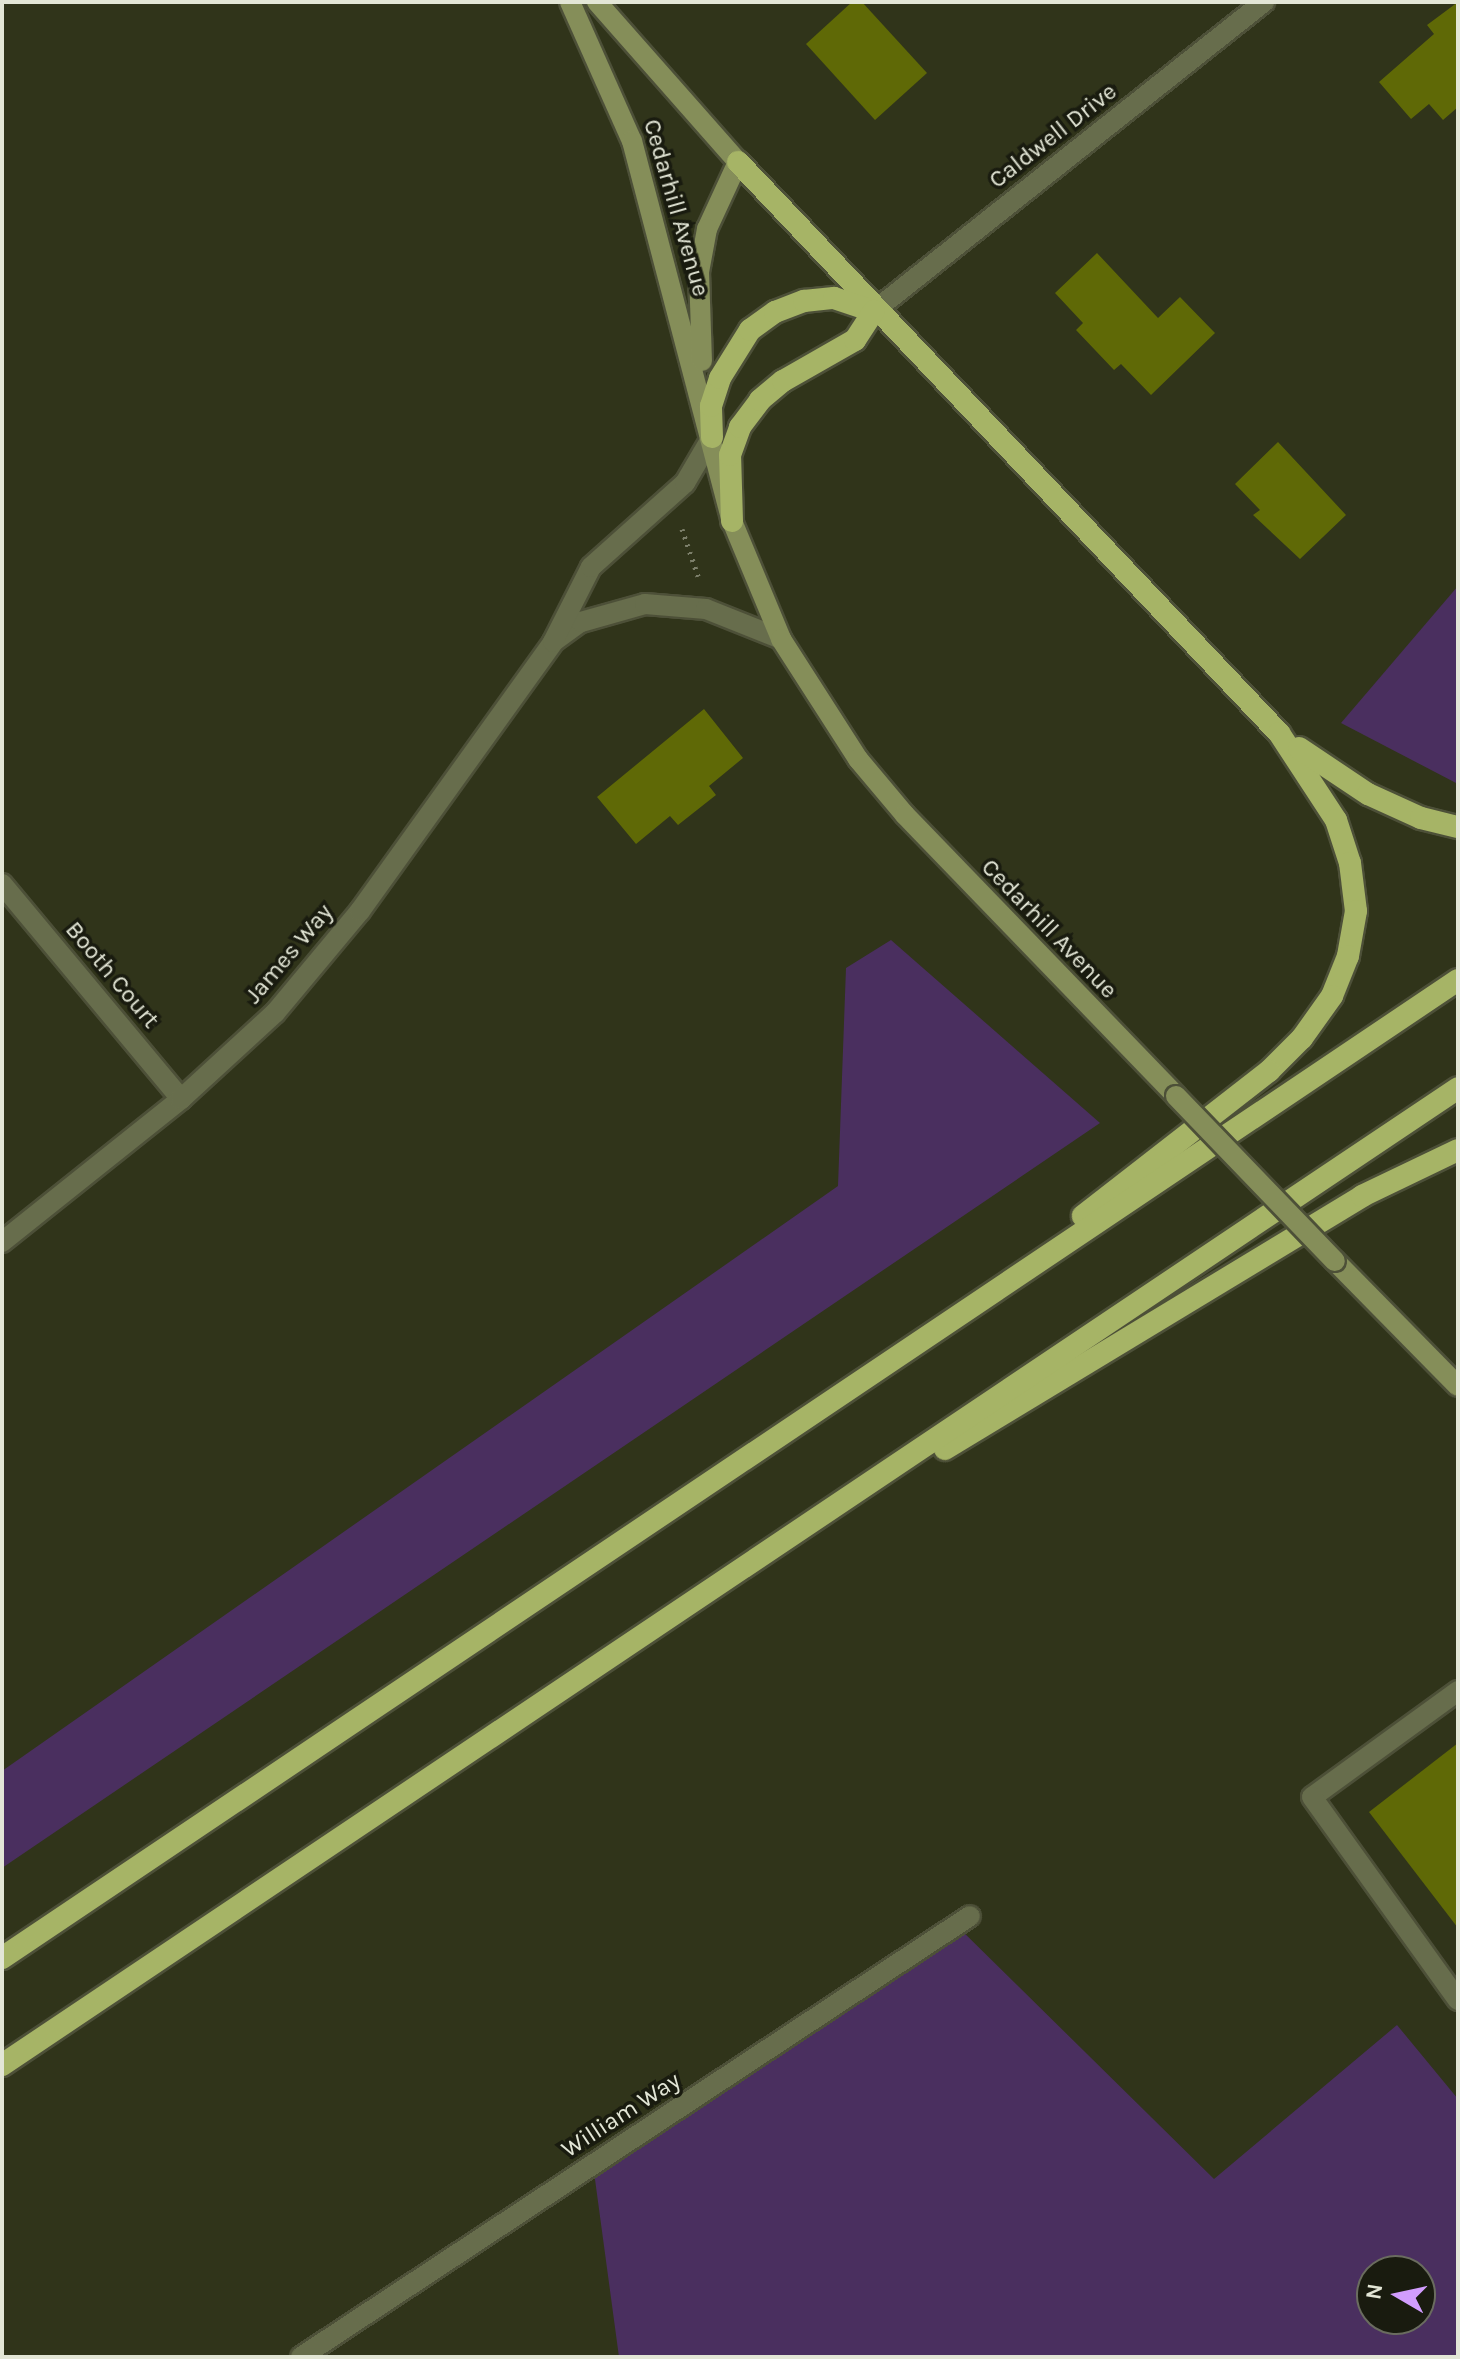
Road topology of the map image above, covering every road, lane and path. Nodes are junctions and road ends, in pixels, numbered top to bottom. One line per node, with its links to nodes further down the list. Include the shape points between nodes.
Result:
1 (570, 2): 6 (main road, Cedarhill Avenue, via 632,141)
2 (597, 2): 4 (main road, Cedarhill Avenue)
3 (1264, 2): 5 (street, Caldwell Drive)
4 (738, 162): 5 (highway); 6 (main road, Cedarhill Avenue, via 707,229 699,272 698,324)
5 (874, 311): 6 (highway, via 834,298 818,299 775,312 750,330 720,378 711,406); 8 (highway, via 855,340 783,381 740,427 730,455); 12 (highway)
6 (712, 437): 8 (main road, Cedarhill Avenue); 11 (street, James Way, via 685,483 591,567)
7 (672, 520): 9 (path, via 681,528)
8 (732, 521): 10 (main road, Cedarhill Avenue)
9 (698, 588)
10 (781, 639): 11 (street, James Way, via 706,609 645,604 581,622); 21 (main road, Cedarhill Avenue, bridge, via 858,759 905,815)
11 (553, 642): 17 (street, James Way, via 319,963 275,1013)
12 (1279, 733): 13 (highway, via 1368,794 1421,818); 20 (highway, via 1336,820 1350,863 1356,911 1348,956 1332,996 1302,1038 1269,1071)
13 (1458, 827)
14 (2, 884): 17 (street, Booth Court)
15 (1458, 980): 20 (highway)
16 (1458, 1088): 22 (highway)
17 (181, 1099): 19 (street, James Way)
18 (1458, 1150): 22 (highway, via 1362,1196)
19 (2, 1242)
20 (933, 1333): 25 (highway)
21 (1458, 1386)
22 (684, 1608): 27 (highway)
23 (1458, 1691): 26 (street, via 1312,1797)
24 (970, 1916): 28 (street, William Way)
25 (2, 1958)
26 (1458, 2000)
27 (2, 2065)
28 (301, 2357)

